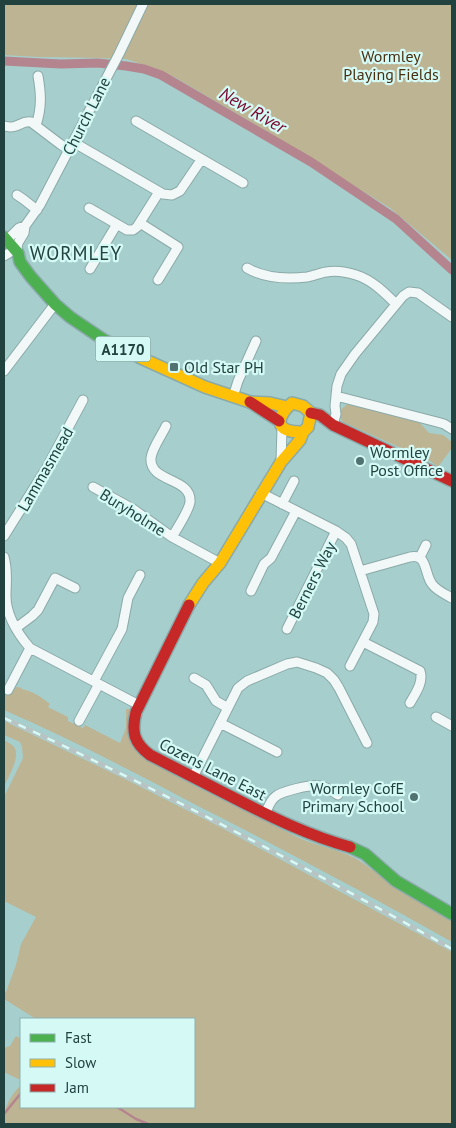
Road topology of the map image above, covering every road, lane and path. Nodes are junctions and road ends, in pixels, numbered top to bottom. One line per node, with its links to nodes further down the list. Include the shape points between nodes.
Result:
1 (143, 4): 6 (street, Church Lane)
2 (38, 76): 4 (street, via 41,100)
3 (136, 121): 7 (street)
4 (36, 125): 5 (street, via 28,121 13,128); 6 (street, via 60,144)
5 (4, 126)
6 (71, 146): 9 (street); 12 (street, Church Lane)
7 (201, 160): 8 (street); 9 (street, via 180,191 172,195)
8 (243, 183)
9 (159, 192): 13 (street)
10 (17, 195): 12 (street)
11 (89, 208): 14 (street)
12 (37, 210): 15 (street, Church Lane)
13 (140, 223): 14 (street, via 133,230); 19 (street, via 178,247)
14 (117, 224): 18 (street)
15 (25, 226): 16 (street, Church Lane, via 19,228); 16 (street, Church Lane, via 17,248)
16 (9, 250): 20 (street, A1170)
17 (247, 268): 21 (street, via 282,277 309,277 336,271 357,275 378,286)
18 (90, 269)
19 (158, 280)
20 (55, 304): 24 (street); 25 (street, A1170, via 104,340 177,375)
21 (396, 304): 22 (street, via 409,292 418,293); 27 (street, via 341,374)
22 (452, 317)
23 (256, 341): 25 (street)
24 (4, 371)
25 (233, 397): 28 (street, A1170)
26 (83, 400): 45 (street, Lammasmead, via 46,469)
27 (336, 401): 31 (street); 33 (street); 36 (street, via 437,422)
28 (250, 402): 29 (street, A1170); 32 (street, A1170)
29 (287, 407): 30 (street, via 292,403 300,404); 32 (street)
30 (310, 413): 31 (street); 35 (street)
31 (323, 417): 33 (street)
32 (281, 424): 35 (street, via 293,432); 37 (street)
33 (333, 425): 35 (street); 39 (street)
34 (166, 426): 46 (street, Buryholme, via 152,452 152,466 157,473 185,489 190,500)
35 (306, 429): 37 (street, Cozens Lane East)
36 (452, 429)
37 (281, 462): 41 (street, Cozens Lane East)
38 (294, 480): 42 (street)
39 (452, 481)
40 (93, 488): 46 (street, Buryholme, via 133,509)
41 (261, 493): 42 (street, Berners Way); 50 (street, Cozens Lane East)
42 (282, 504): 43 (street, Berners Way)
43 (296, 511): 44 (street, Berners Way); 54 (street)
44 (336, 531): 51 (street, Berners Way, via 351,544); 58 (street, Berners Way)
45 (4, 536)
46 (172, 537): 50 (street, Buryholme)
47 (426, 546): 49 (street)
48 (4, 557): 55 (street, via 7,570)
49 (420, 557): 51 (street); 56 (street, via 432,585)
50 (220, 563): 66 (street, Cozens Lane East, via 189,604)
51 (360, 571): 59 (street, Berners Way, via 374,614)
52 (140, 575): 63 (street, via 128,598 122,629)
53 (75, 588): 57 (street, via 55,578 38,610)
54 (251, 590)
55 (5, 598): 57 (street)
56 (452, 598)
57 (16, 628): 60 (street)
58 (287, 629)
59 (363, 642): 61 (street, Berners Way); 65 (street, via 420,671 421,680)
60 (30, 648): 63 (street); 64 (street)
61 (350, 666)
62 (194, 678): 67 (street, via 206,684 216,701)
63 (96, 683): 66 (street); 69 (street)
64 (8, 690)
65 (410, 703)
66 (139, 705): 74 (street, Cozens Lane East, via 133,728 142,749)
67 (228, 708): 70 (street); 72 (street, via 238,688 247,681 287,664 307,664 334,680)
68 (436, 717): 71 (street)
69 (79, 721)
70 (220, 723): 73 (street); 74 (street)
71 (452, 726)
72 (367, 743)
73 (277, 752)
74 (193, 777): 76 (street, Cozens Lane East)
75 (338, 795): 76 (street, via 318,786 282,792 273,799)
76 (265, 814): 77 (street, Cozens Lane East, via 365,854 396,881)
77 (452, 914)

